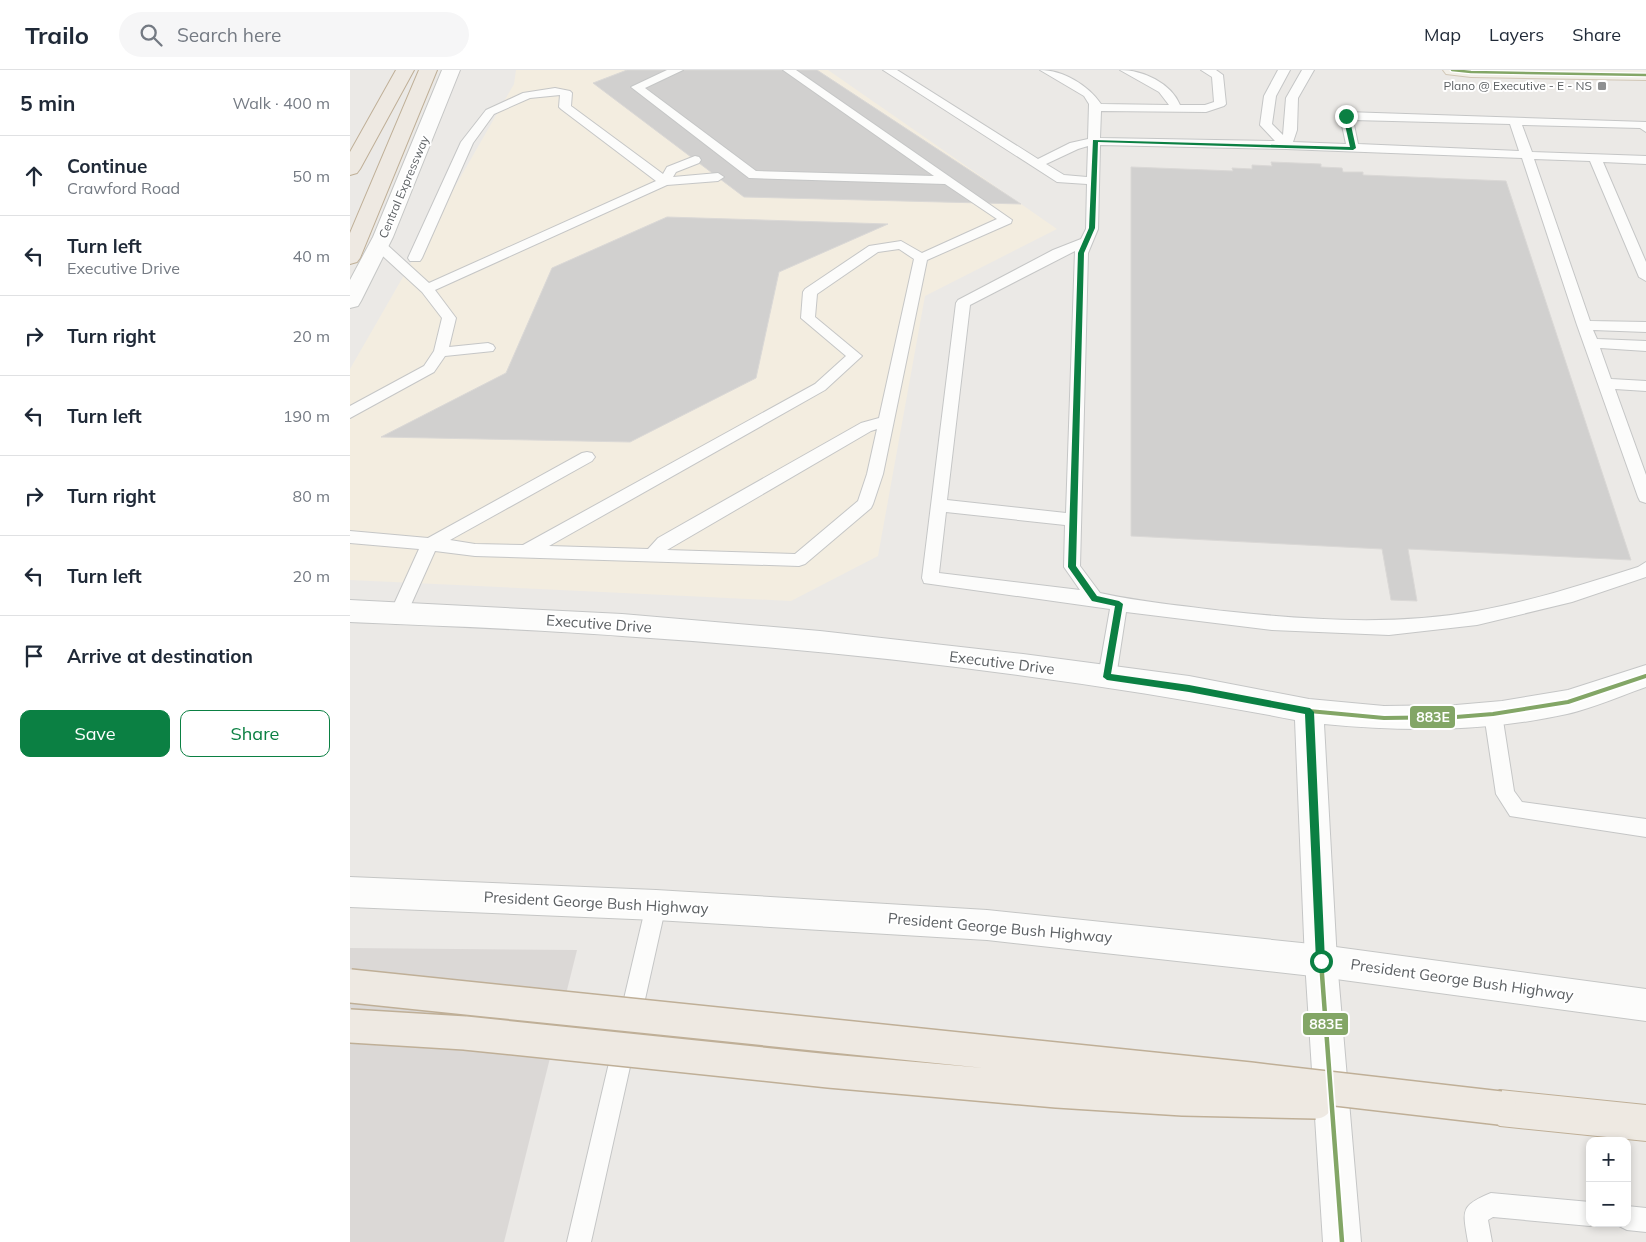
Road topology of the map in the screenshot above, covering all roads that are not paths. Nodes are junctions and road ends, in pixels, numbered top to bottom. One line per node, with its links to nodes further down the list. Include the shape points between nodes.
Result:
1 (405, 70): 26 (highway)
2 (428, 70): 33 (highway)
3 (451, 70): 32 (street, Central Expressway)
4 (678, 70): 28 (lane, via 637,87 754,176)
5 (789, 70): 28 (lane)
6 (889, 70): 25 (lane)
7 (1046, 70): 14 (lane, via 1088,94)
8 (1126, 70): 15 (lane, via 1161,88 1174,100)
9 (1207, 70): 15 (lane, via 1216,75 1220,104 1206,109)
10 (1284, 70): 19 (lane, via 1270,96 1266,125)
11 (1308, 70): 19 (lane, via 1292,98 1291,130)
12 (1452, 70): 13 (main road)
13 (1646, 75)
14 (1095, 106): 15 (lane); 18 (lane)
15 (1176, 109)
16 (1514, 121): 17 (lane, via 1644,125); 20 (lane, via 1346,116); 21 (lane)
17 (1646, 128)
18 (1095, 141): 19 (lane); 25 (lane, via 1074,146); 29 (lane)
19 (1286, 145): 20 (lane)
20 (1353, 148): 21 (lane)
21 (1526, 156): 22 (lane); 39 (lane)
22 (1595, 158): 24 (lane); 36 (lane)
23 (695, 160): 30 (lane, via 671,170)
24 (1646, 160)
25 (1037, 164): 29 (lane, via 1061,179)
26 (350, 169)
27 (718, 177): 30 (lane)
28 (949, 180): 35 (lane, via 1006,220)
29 (1093, 181): 31 (lane, via 1092,228)
30 (665, 182): 34 (lane, via 565,107 566,93 555,91 527,95 490,112 466,142); 37 (lane)
31 (1086, 242): 51 (lane, via 1058,253 964,304); 52 (lane, via 1081,253)
32 (378, 245): 37 (lane); 38 (street, Central Expressway)
33 (350, 258)
34 (415, 258)
35 (921, 258): 48 (lane); 55 (lane, via 901,245 874,249 810,292 808,318 855,356 820,387)
36 (1646, 277)
37 (427, 289): 44 (lane, via 449,318)
38 (350, 301)
39 (1584, 325): 40 (lane); 41 (lane)
40 (1646, 328)
41 (1590, 343): 42 (lane); 45 (lane)
42 (1646, 346)
43 (488, 348): 44 (lane)
44 (441, 352): 47 (lane, via 428,369)
45 (1605, 384): 46 (lane); 50 (lane)
46 (1646, 386)
47 (350, 413)
48 (886, 422): 56 (lane, via 866,427 664,542); 56 (lane, via 865,504 799,560)
49 (587, 457): 54 (lane)
50 (1646, 497)
51 (940, 505): 52 (lane); 58 (lane, via 930,578)
52 (1073, 520): 58 (lane, via 1072,567)
53 (350, 537): 54 (lane)
54 (430, 544): 55 (lane); 61 (lane)
55 (525, 552): 56 (lane)
56 (652, 556)
57 (1646, 568): 59 (lane, via 1572,595 1478,618 1389,628 1272,623)
58 (1095, 599): 59 (lane)
59 (1119, 604): 63 (lane)
60 (350, 612): 61 (street, Executive Drive)
61 (399, 613): 63 (street, Executive Drive, via 622,625 820,642)
62 (1646, 676): 65 (street, Executive Drive, via 1568,702)
63 (1107, 677): 64 (street, Executive Drive, via 1189,688)
64 (1310, 712): 65 (street, Executive Drive, via 1384,718 1456,718); 69 (street)
65 (1493, 714): 66 (lane, via 1505,794 1517,810)
66 (1646, 828)
67 (350, 892): 68 (street, President George Bush Highway)
68 (656, 905): 69 (street, President George Bush Highway, via 987,925); 78 (lane)
69 (1321, 961): 71 (street, President George Bush Highway); 79 (street)
70 (350, 986): 73 (highway, bridge)
71 (1646, 1006)
72 (350, 1026): 73 (highway, bridge, via 465,1033 1057,1092)
73 (1500, 1108): 74 (highway)
74 (1646, 1123)
75 (1586, 1214): 80 (lane, via 1491,1204 1475,1215)
76 (1631, 1218): 77 (lane)
77 (1646, 1220)
78 (579, 1242)
79 (1342, 1242)
80 (1480, 1242)

